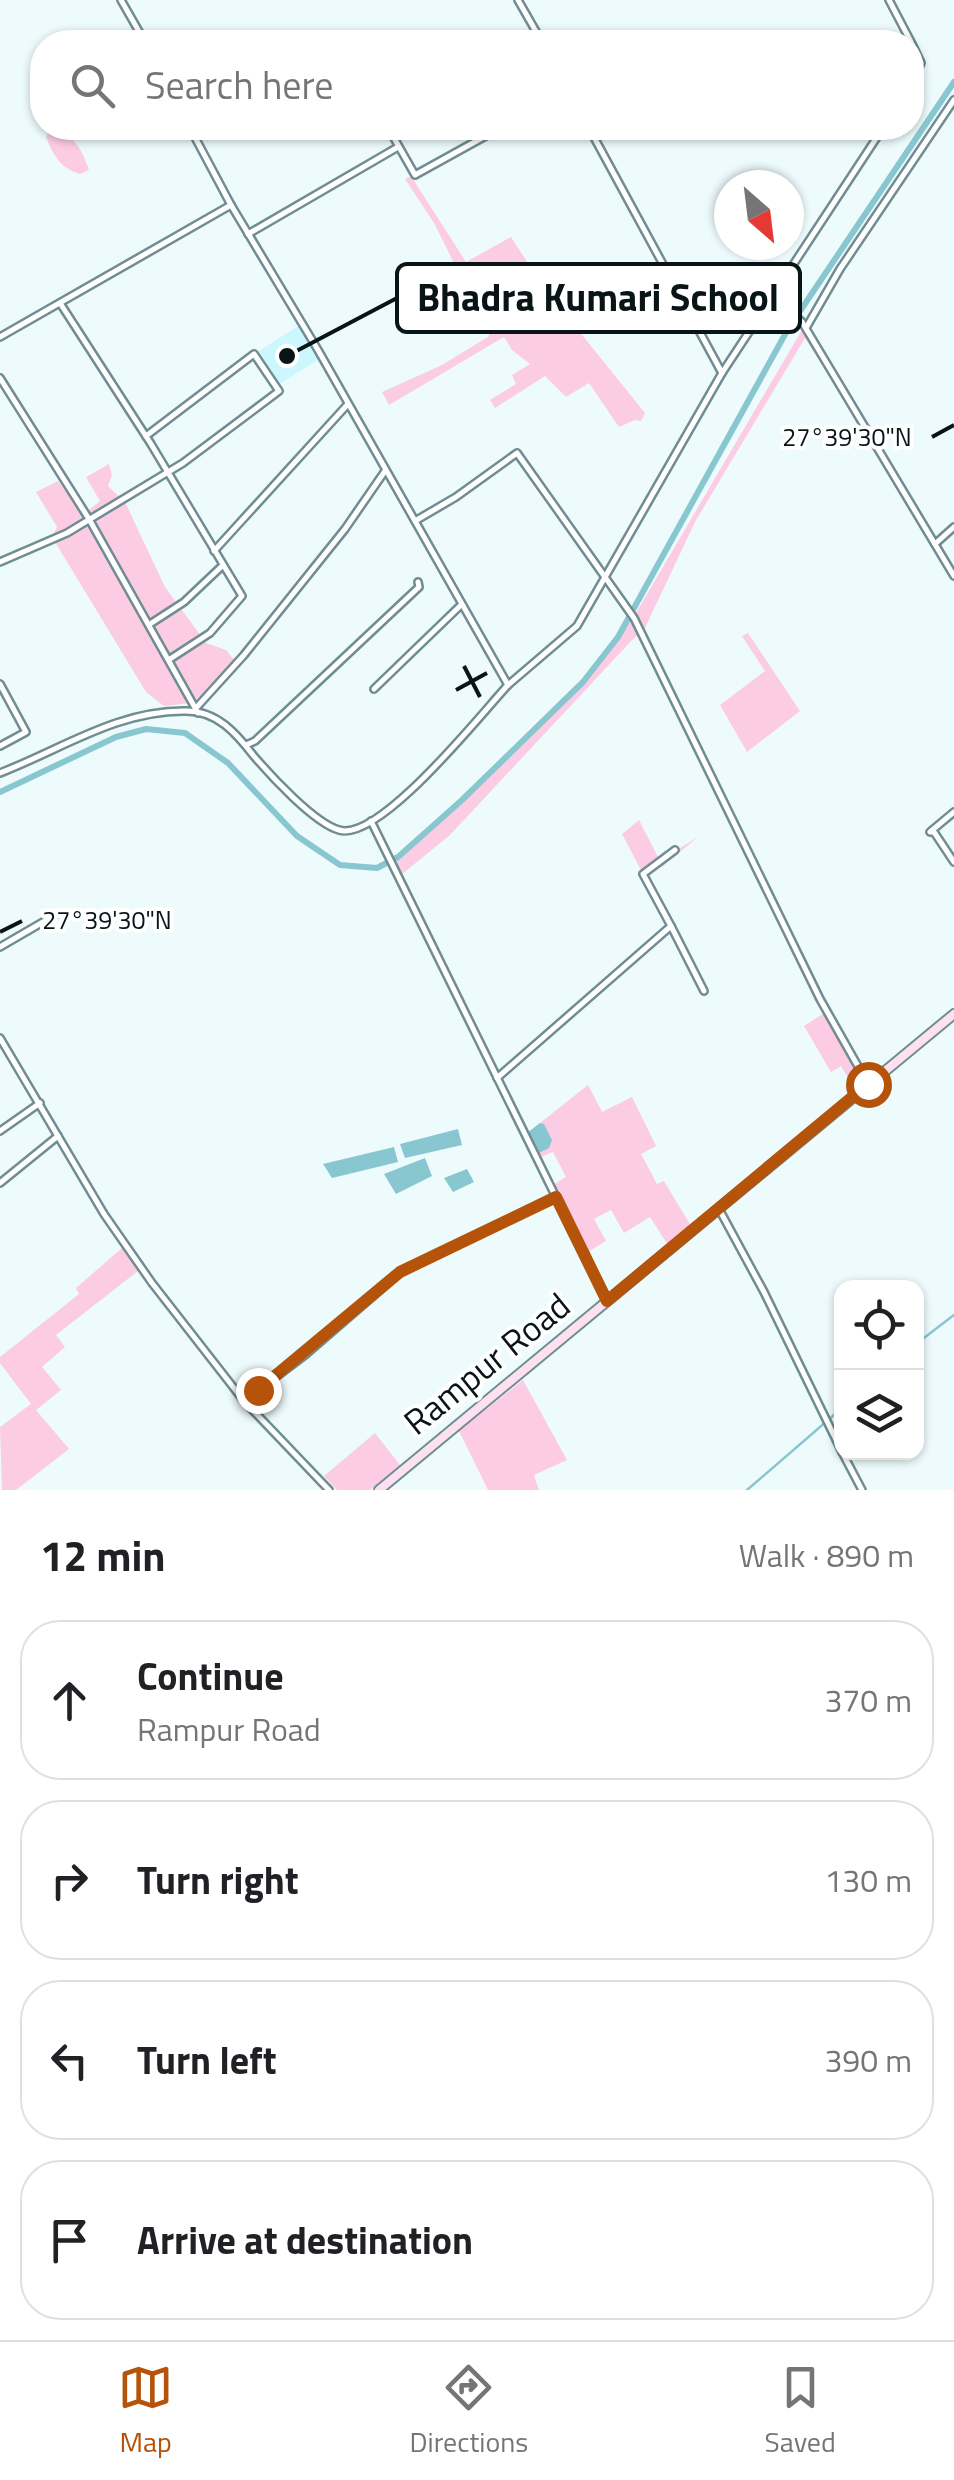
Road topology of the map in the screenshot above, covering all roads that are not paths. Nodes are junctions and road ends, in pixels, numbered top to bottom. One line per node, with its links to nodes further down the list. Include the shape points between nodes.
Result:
1 (122, 0): 4 (street)
2 (518, 0): 5 (street)
3 (890, 0): 6 (street)
4 (138, 30)
5 (535, 30)
6 (905, 30)
7 (954, 100): 18 (street)
8 (196, 140): 14 (street)
9 (395, 140): 13 (street)
10 (478, 140): 13 (street, via 415,175)
11 (596, 140): 20 (street)
12 (875, 140): 16 (street)
13 (398, 148): 15 (street)
14 (231, 205): 15 (street); 17 (street)
15 (248, 234): 22 (street)
16 (774, 296): 18 (street); 20 (street)
17 (60, 303): 19 (street); 23 (street)
18 (806, 330): 29 (street)
19 (0, 337)
20 (722, 372): 33 (street)
21 (0, 378): 26 (street)
22 (348, 404): 24 (street); 30 (street)
23 (146, 436): 25 (street); 25 (street, via 254,354 279,391)
24 (386, 471): 27 (street); 42 (street)
25 (168, 472): 26 (street); 30 (street)
26 (89, 518): 31 (street); 37 (street)
27 (414, 522): 33 (street, via 517,453); 36 (street)
28 (954, 527): 29 (street)
29 (935, 544): 34 (street)
30 (214, 551): 32 (street)
31 (0, 562)
32 (222, 566): 37 (street); 38 (street, via 242,596 210,634)
33 (608, 576): 40 (street, via 578,626); 57 (street)
34 (954, 576)
35 (418, 582): 44 (street, via 373,633)
36 (461, 605): 40 (street); 41 (street)
37 (150, 624): 38 (street)
38 (170, 659): 42 (street)
39 (0, 684): 43 (street, via 26,732)
40 (508, 684): 47 (street, via 422,781)
41 (374, 690)
42 (197, 710): 44 (street, via 219,719); 45 (street, via 129,716)
43 (0, 746)
44 (246, 746): 47 (street, via 321,821 340,831)
45 (1, 770)
46 (954, 812): 49 (street, via 930,832)
47 (371, 821): 56 (street)
48 (675, 850): 51 (street, via 642,874)
49 (954, 862)
50 (54, 915): 52 (street)
51 (671, 926): 53 (street); 56 (street)
52 (0, 947)
53 (704, 991)
54 (954, 1014): 57 (main road, Rampur Road)
55 (0, 1038): 58 (street)
56 (496, 1078): 62 (street)
57 (868, 1084): 63 (main road, Rampur Road)
58 (40, 1102): 59 (street); 60 (street)
59 (0, 1132)
60 (58, 1136): 61 (street); 65 (street, via 152,1283)
61 (0, 1183)
62 (556, 1197): 64 (street); 65 (street, via 400,1272)
63 (718, 1207): 64 (main road, Rampur Road); 66 (street)
64 (607, 1301): 69 (main road, Rampur Road)
65 (244, 1401): 68 (street)
66 (834, 1437)
67 (846, 1460): 70 (street)
68 (329, 1490)
69 (379, 1490)
70 (862, 1490)

